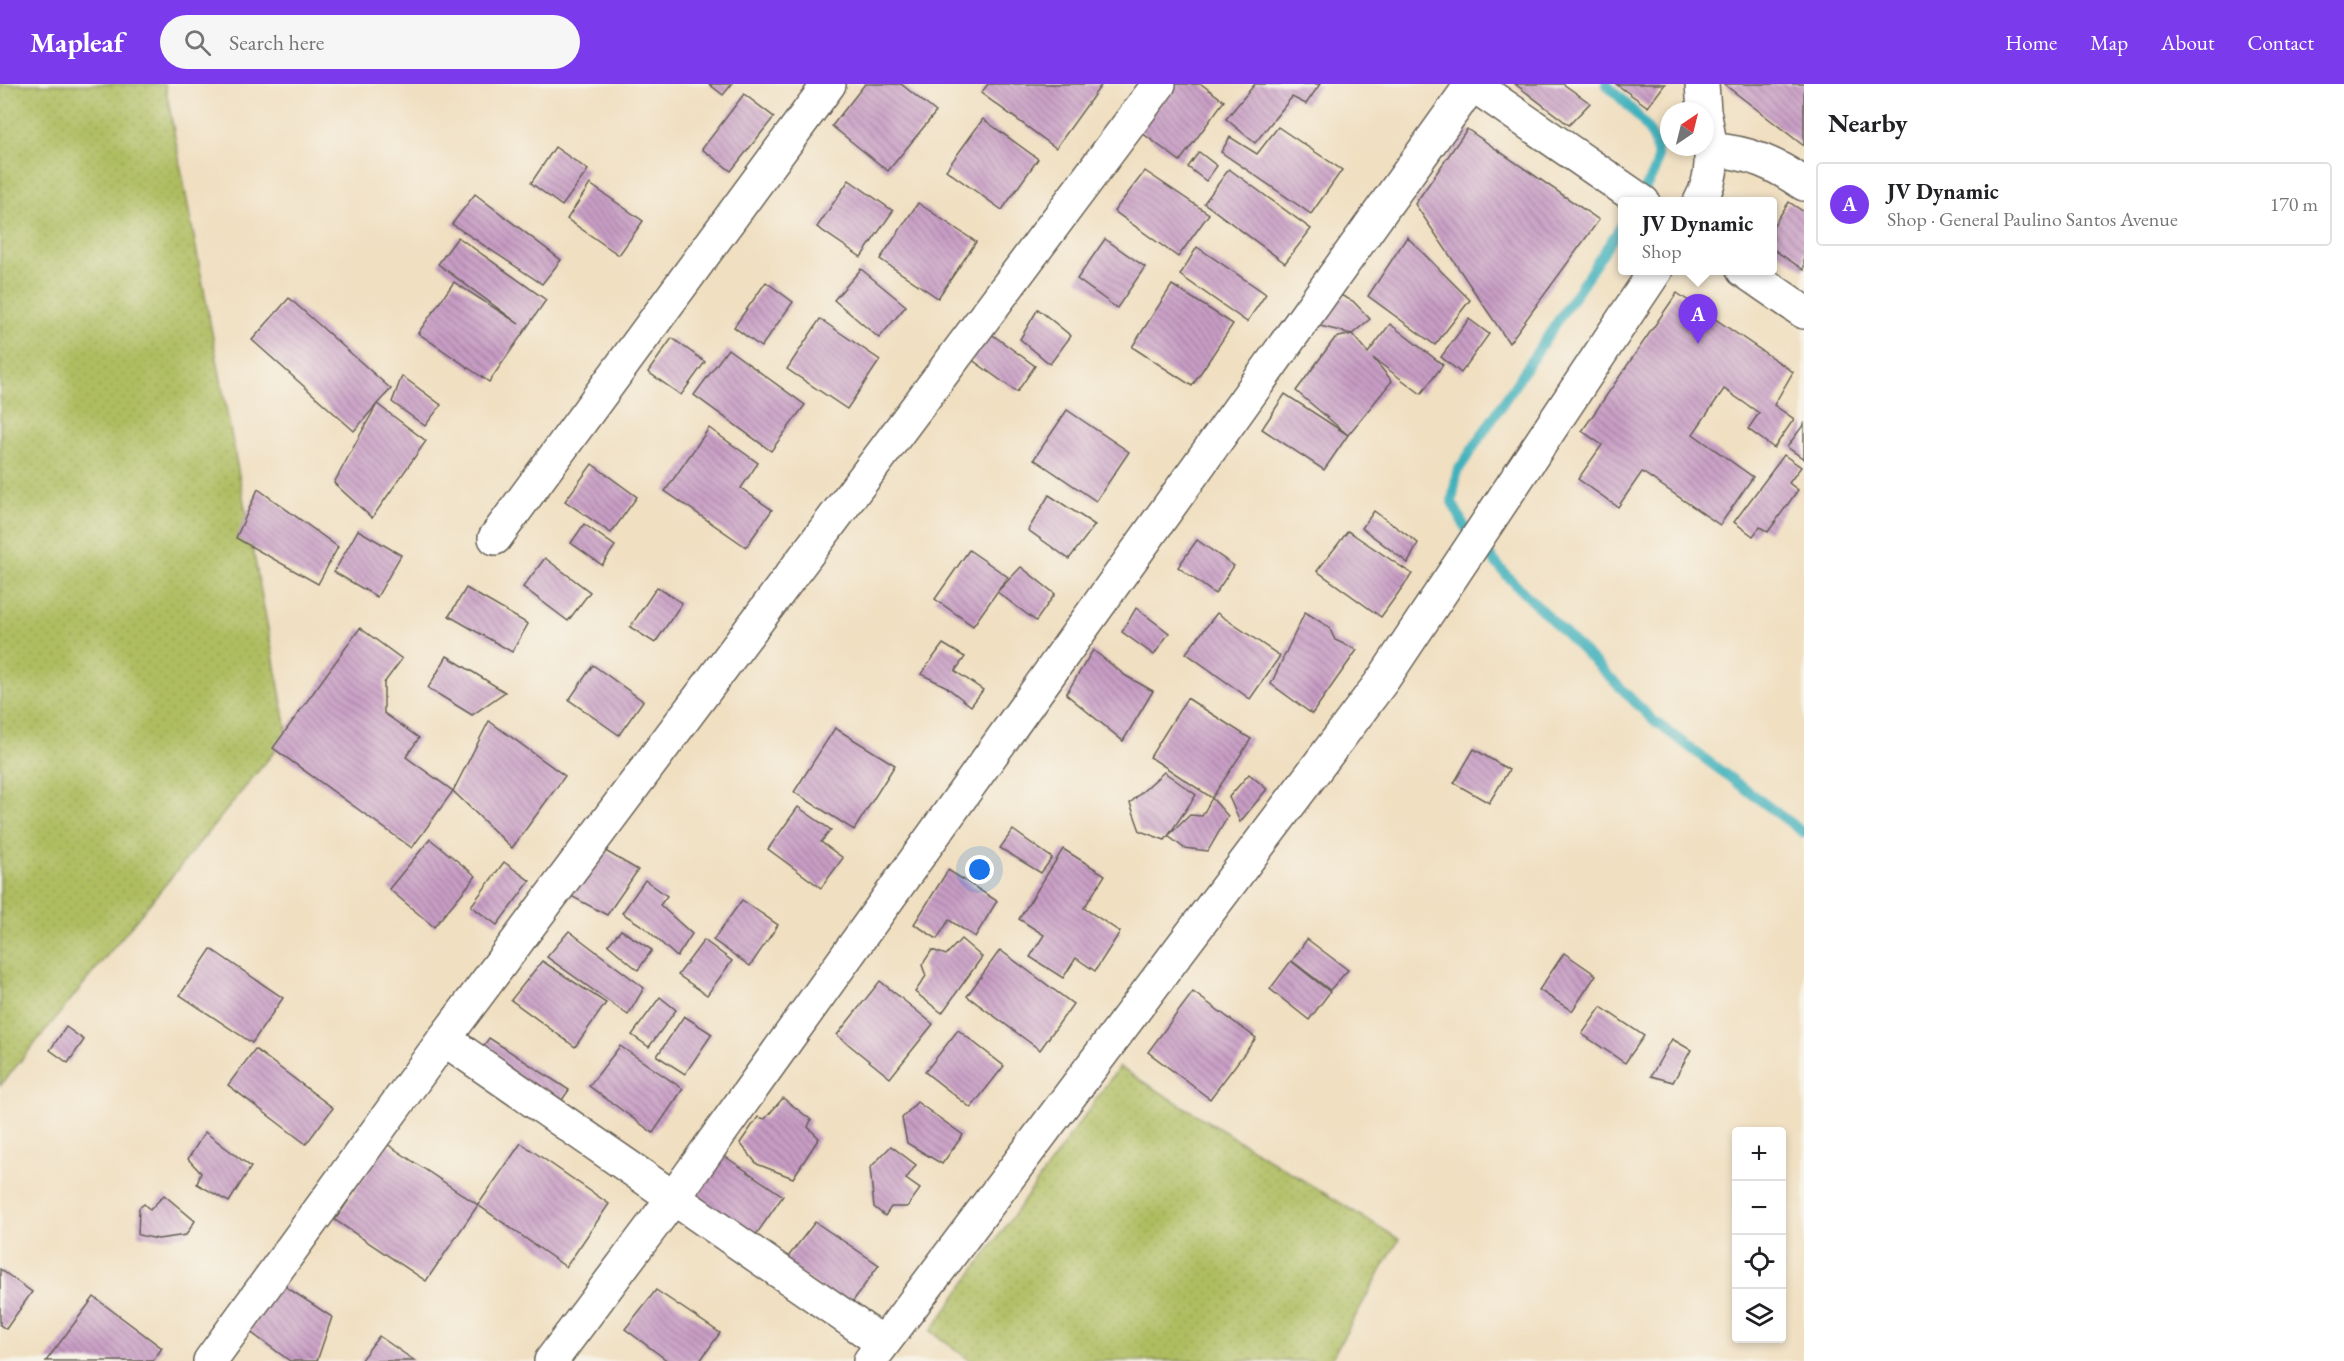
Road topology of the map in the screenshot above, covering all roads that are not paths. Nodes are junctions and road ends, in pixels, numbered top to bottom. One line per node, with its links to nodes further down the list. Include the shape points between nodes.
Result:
1 (829, 84): 14 (street)
2 (1158, 84): 15 (street)
3 (1472, 84): 9 (street); 16 (street)
4 (1702, 84): 5 (street)
5 (1703, 102)
6 (1714, 150): 8 (street, via 1739,151 1764,160)
7 (1712, 156): 10 (street)
8 (1804, 184)
9 (1636, 197)
10 (1702, 197)
11 (1653, 275): 17 (street, via 1375,691)
12 (1750, 275): 13 (street)
13 (1804, 312)
14 (495, 538)
15 (444, 1039): 16 (street); 18 (street)
16 (674, 1197): 17 (street); 19 (street)
17 (876, 1352)
18 (210, 1361)
19 (551, 1361)

